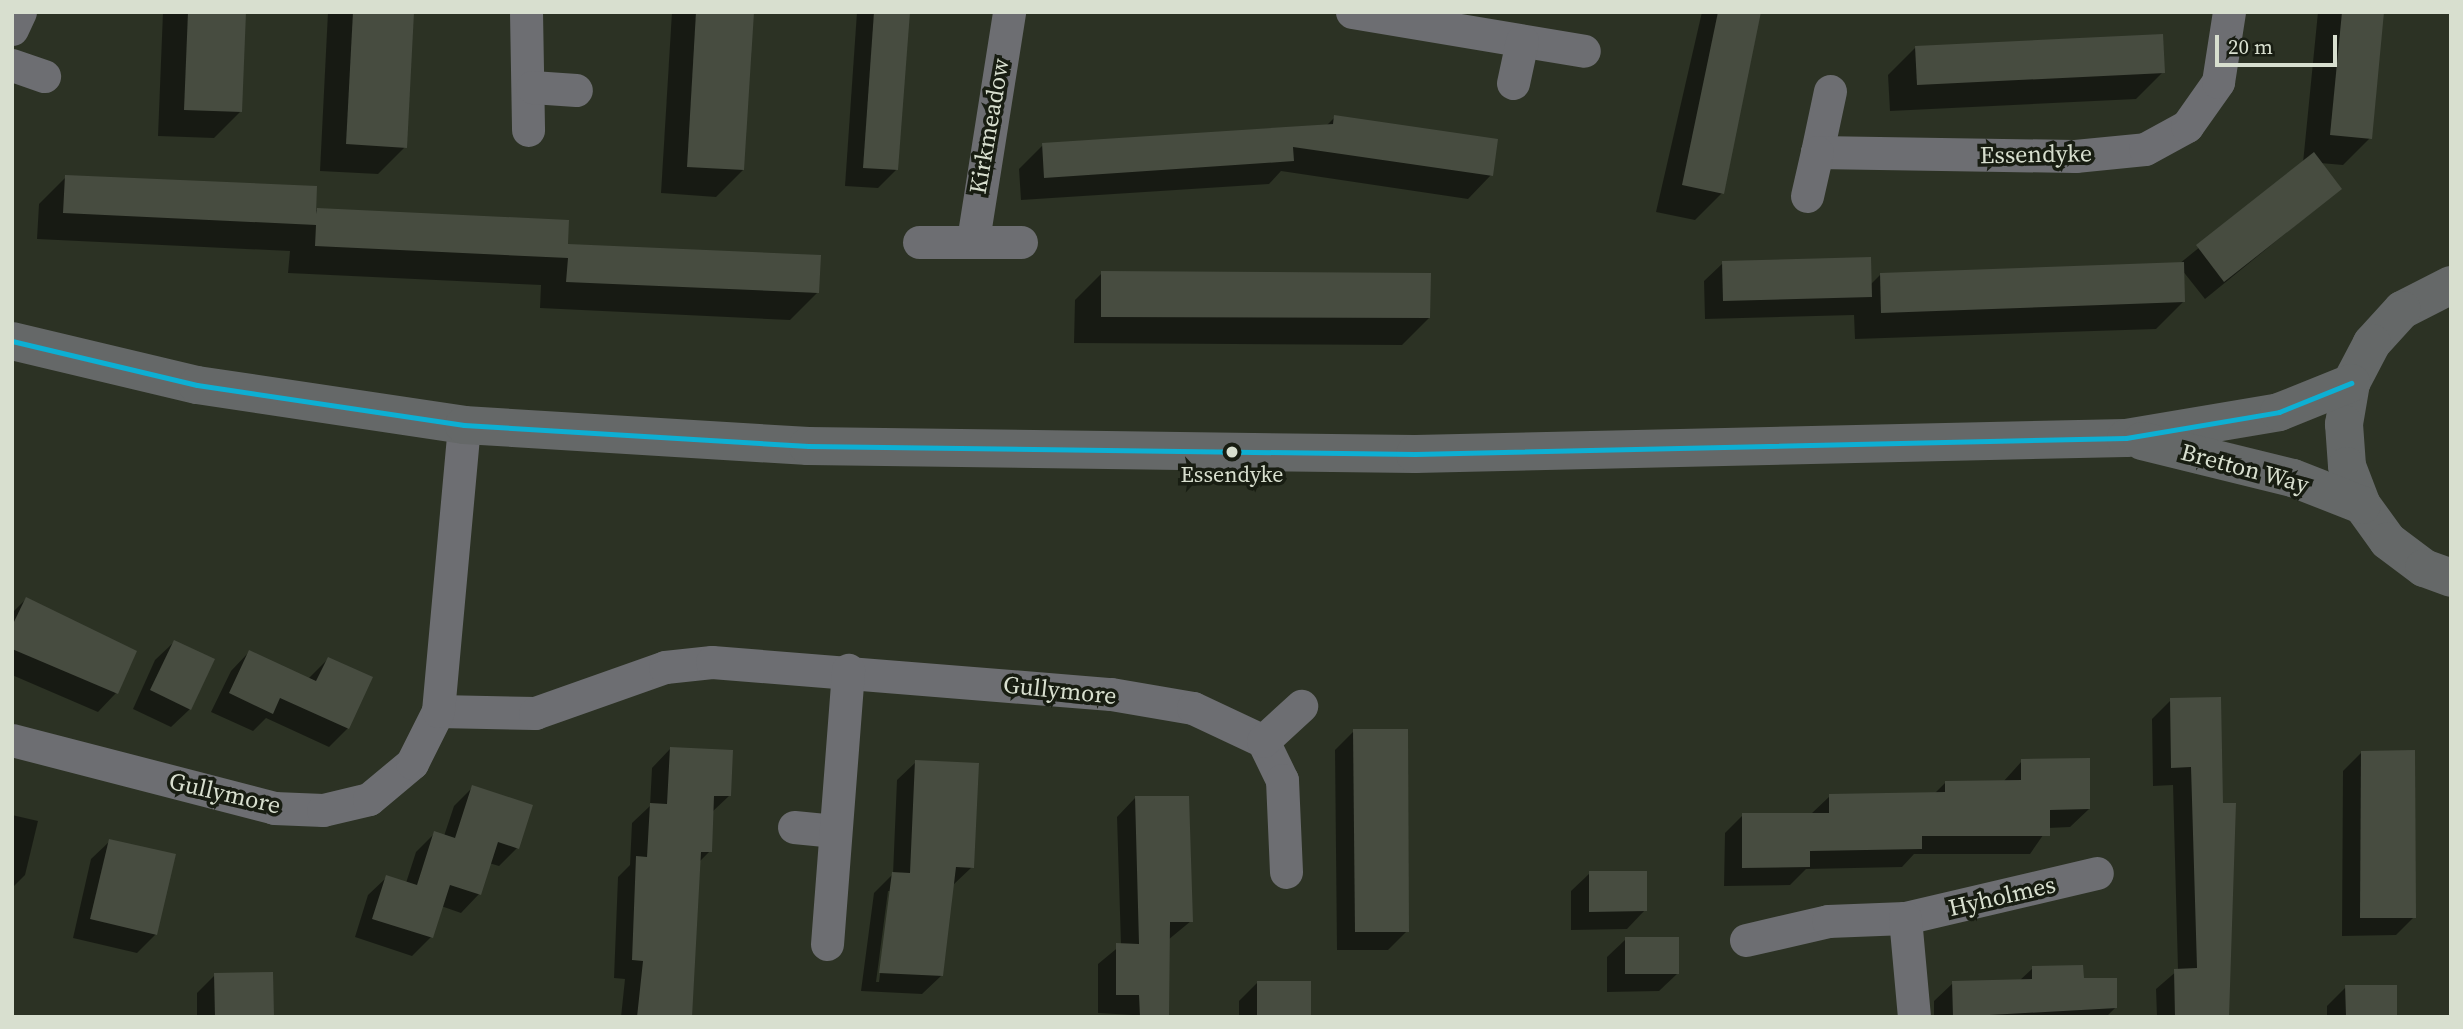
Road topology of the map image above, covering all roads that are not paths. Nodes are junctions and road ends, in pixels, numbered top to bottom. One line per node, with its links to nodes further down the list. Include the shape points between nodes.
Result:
1 (20, 12): 6 (street)
2 (526, 12): 12 (street)
3 (1009, 12): 18 (street, Kirkmeadow)
4 (1352, 12): 7 (street)
5 (2229, 12): 16 (street, Essendyke, via 2218,82 2187,126 2145,149 2075,156)
6 (12, 29)
7 (1522, 41): 8 (street); 11 (street)
8 (1584, 51)
9 (12, 65): 10 (street)
10 (44, 76)
11 (1513, 83)
12 (532, 87): 13 (street); 15 (street)
13 (576, 90)
14 (1830, 91): 16 (street)
15 (528, 130)
16 (1817, 152): 17 (street)
17 (1807, 196)
18 (974, 240): 19 (street); 20 (street)
19 (919, 242)
20 (1020, 242)
21 (2447, 279): 23 (street, via 2402,310 2372,343)
22 (12, 341): 24 (street, Bretton Way, via 198,385)
23 (2351, 383): 25 (street, Bretton Way, via 2279,412); 26 (street, via 2346,452)
24 (464, 425): 25 (street, Bretton Way, via 808,446 1415,454); 30 (street, Gullymore)
25 (2126, 438): 26 (street, Bretton Way, via 2292,478)
26 (2362, 505): 27 (street, via 2388,541)
27 (2451, 578)
28 (848, 670): 30 (street, Gullymore, via 712,662 665,667 535,713); 32 (street, Gullymore, via 1111,694 1193,708); 34 (street)
29 (1301, 706): 32 (street)
30 (438, 711): 31 (street, Gullymore, via 412,763 369,799 323,810 274,808)
31 (12, 740)
32 (1263, 741): 35 (street, via 1282,780)
33 (794, 827): 34 (street)
34 (835, 831): 39 (street)
35 (1286, 872)
36 (2097, 873): 37 (street, Hyholmes)
37 (1905, 918): 38 (street, Hyholmes, via 1828,921); 40 (street)
38 (1746, 940)
39 (827, 944)
40 (1914, 1017)

